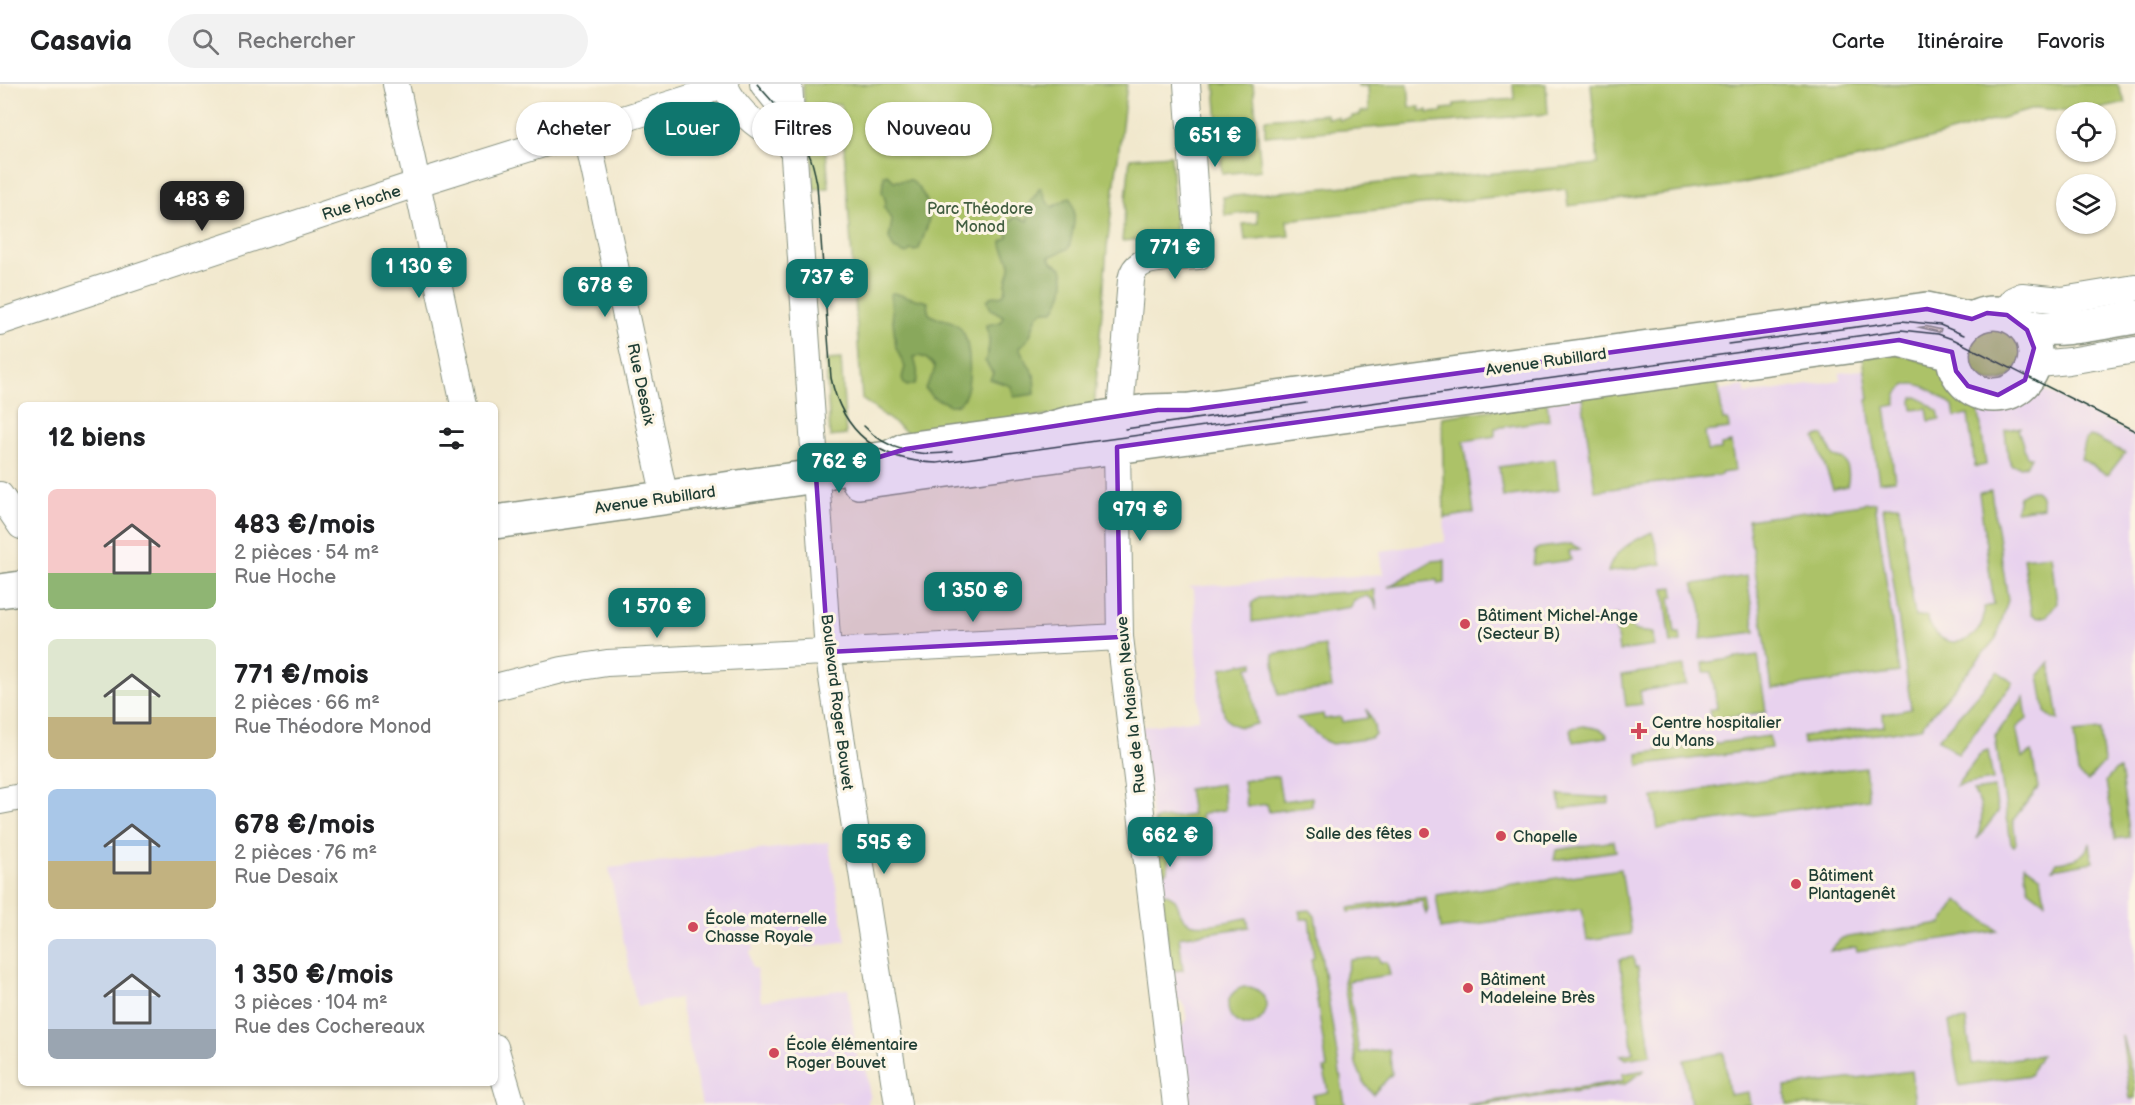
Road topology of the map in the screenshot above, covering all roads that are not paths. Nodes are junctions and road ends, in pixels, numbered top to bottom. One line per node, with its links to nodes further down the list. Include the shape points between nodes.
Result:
1 (396, 84): 13 (street)
2 (722, 84): 8 (street, Rue Hoche, via 700,95); 9 (street)
3 (763, 84): 6 (street)
4 (789, 84): 7 (street, Boulevard Roger Bouvet)
5 (1188, 84): 22 (street, Rue de la Maison Neuve, via 1199,256 1146,262 1133,272)
6 (777, 102)
7 (790, 102)
8 (632, 116)
9 (752, 121)
10 (516, 152): 13 (street, Rue Hoche)
11 (592, 156): 25 (street, Rue Desaix)
12 (795, 156): 23 (street, Boulevard Roger Bouvet)
13 (417, 183): 17 (street, Rue Hoche); 21 (street)
14 (2135, 288): 16 (street, via 2061,300 2022,296 2013,300)
15 (2131, 318): 16 (main road, Avenue Rubillard, via 2056,328 2032,328); 20 (main road, Avenue Rubillard, via 2093,332)
16 (1999, 319): 19 (main road, via 1959,332); 20 (main road, via 2030,335); 22 (main road, Avenue Rubillard, via 1928,309 1201,409 1158,410)
17 (0, 322)
18 (2135, 350): 20 (street)
19 (1953, 353): 20 (main road, Avenue Rubillard, via 1954,365 1963,381 1985,394 2004,394 2016,388); 22 (main road, Avenue Rubillard, via 1899,340)
20 (2036, 366)
21 (463, 402)
22 (1119, 424): 23 (main road, Avenue Rubillard, via 860,483); 30 (street, Rue de la Maison Neuve)
23 (816, 476): 25 (main road, Avenue Rubillard); 31 (street, Boulevard Roger Bouvet)
24 (0, 495): 26 (street)
25 (665, 498): 27 (main road, Avenue Rubillard)
26 (18, 522)
27 (498, 522)
28 (18, 588): 29 (main road)
29 (0, 591)
30 (1120, 637): 31 (street); 38 (street, Rue de la Maison Neuve)
31 (828, 652): 32 (street, via 607,663); 37 (street, Boulevard Roger Bouvet)
32 (498, 686)
33 (18, 798): 34 (street)
34 (0, 801)
35 (498, 1057): 36 (street)
36 (512, 1105)
37 (898, 1105)
38 (1176, 1105)

